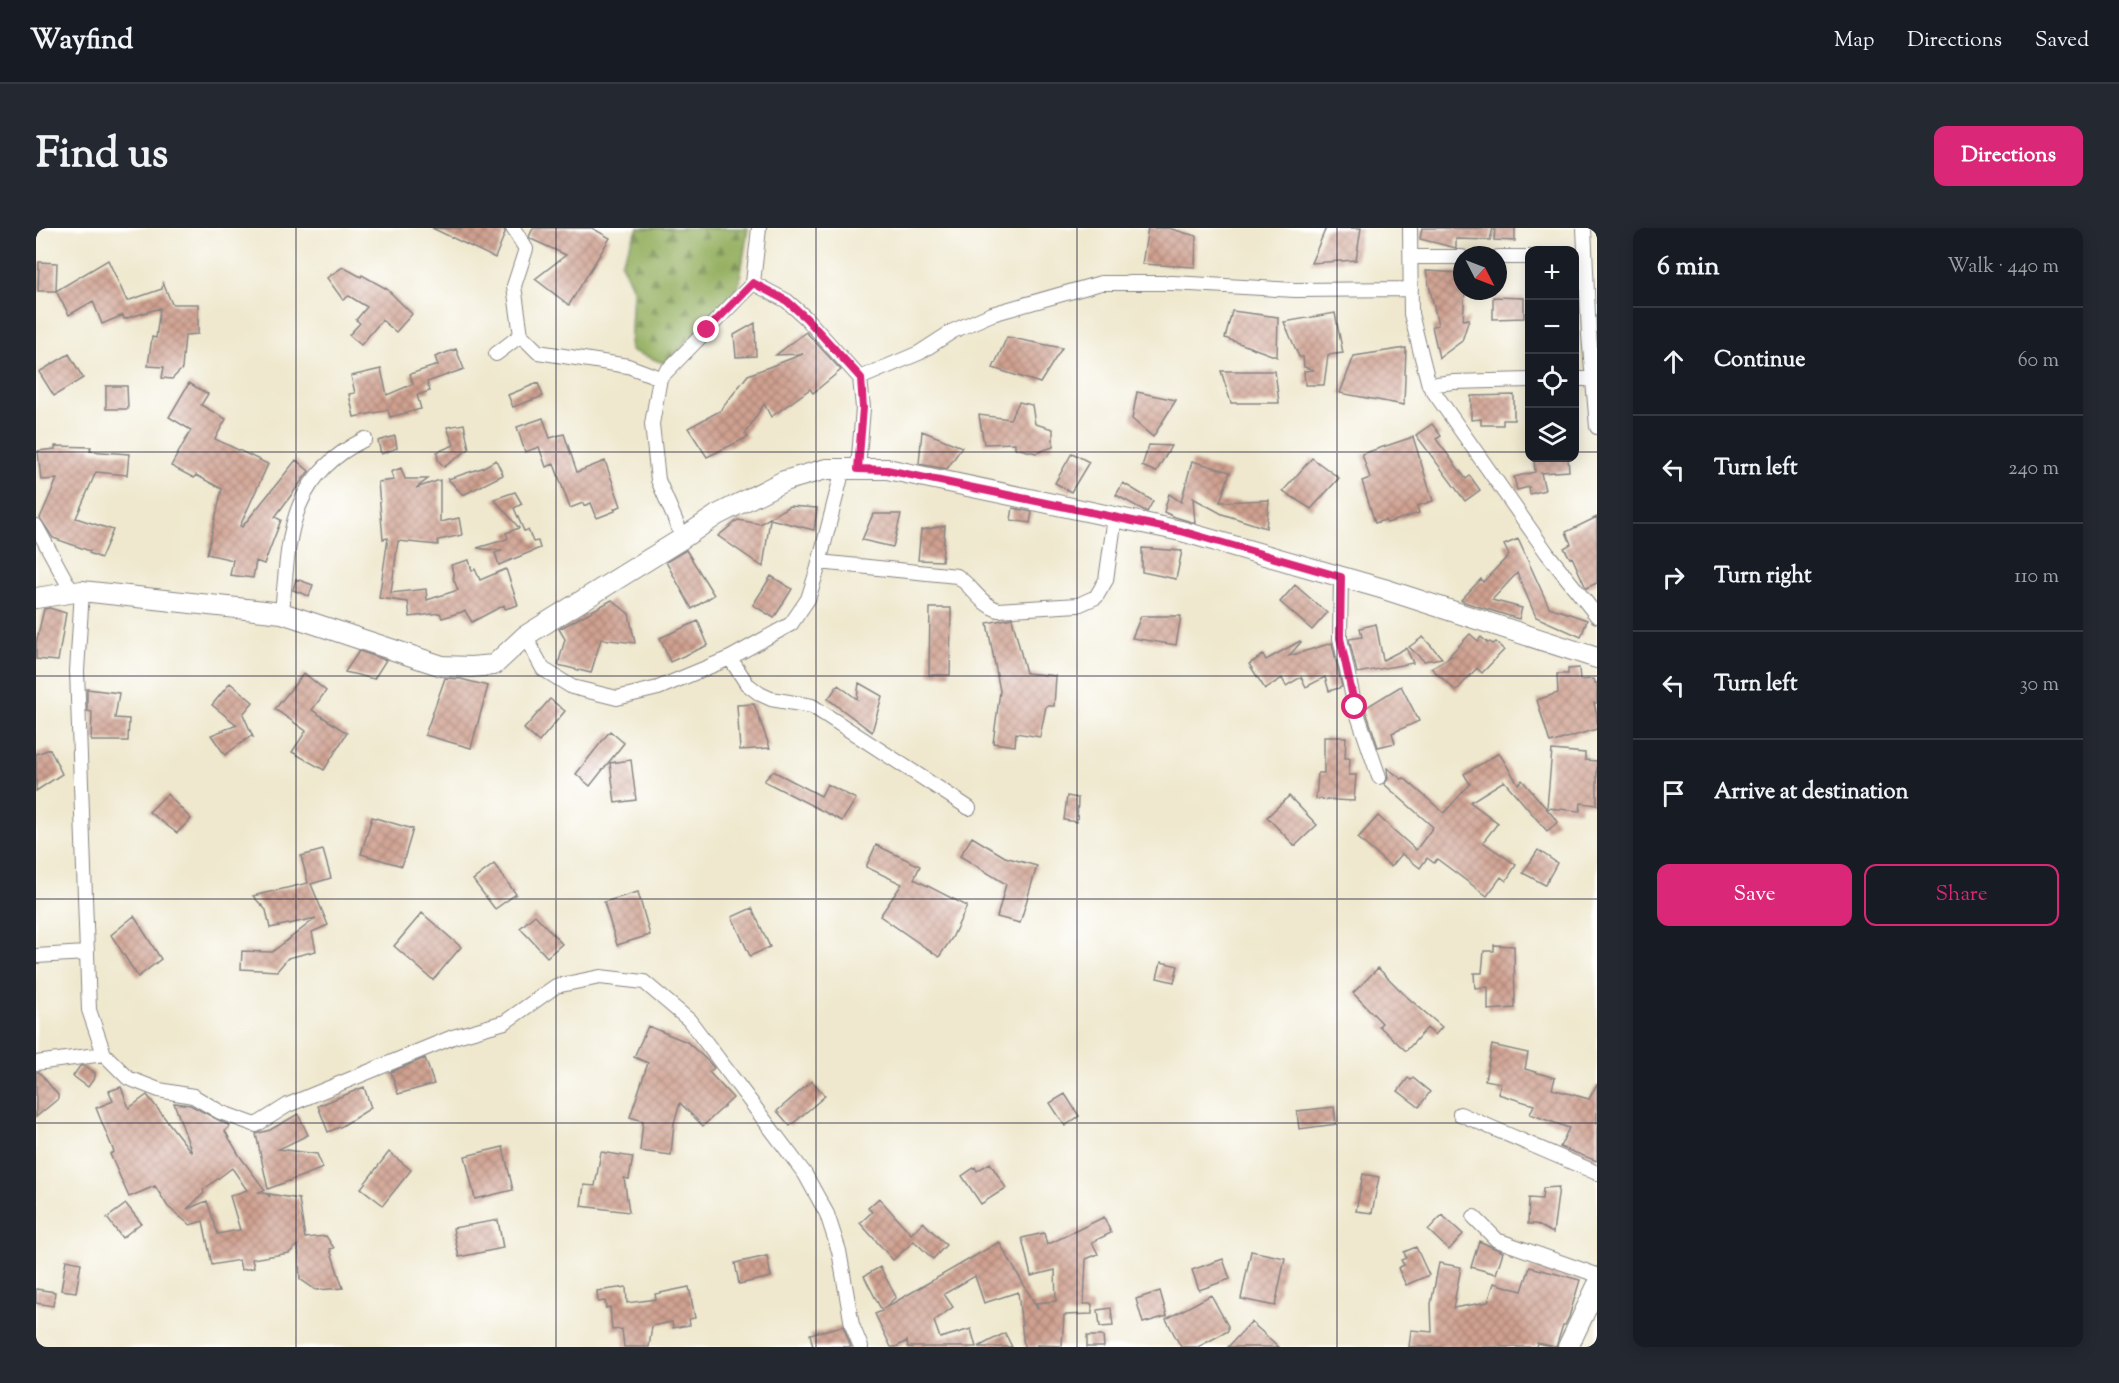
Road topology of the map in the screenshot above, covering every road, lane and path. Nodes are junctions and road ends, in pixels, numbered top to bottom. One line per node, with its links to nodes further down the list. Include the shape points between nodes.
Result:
1 (513, 228): 12 (street, via 526,249 513,286)
2 (759, 228): 10 (street)
3 (1410, 228): 5 (street)
4 (1584, 228): 9 (street)
5 (1411, 257): 6 (street); 11 (street)
6 (1453, 257)
7 (1507, 257): 8 (street)
8 (1525, 257)
9 (1580, 257): 13 (street)
10 (753, 283): 15 (street); 16 (street, via 787,301)
11 (1411, 289): 16 (street, via 1295,290 1101,283 992,314); 20 (street, via 1411,314)
12 (521, 334): 14 (street); 15 (street, via 538,352 628,366)
13 (1593, 335): 18 (street)
14 (496, 354)
15 (660, 378): 26 (street, via 652,424 658,480)
16 (861, 378): 23 (street, via 863,408)
17 (1579, 379): 18 (street)
18 (1593, 379): 21 (street)
19 (1525, 380): 20 (street)
20 (1429, 385): 32 (street, via 1547,553)
21 (1597, 426)
22 (365, 439): 31 (street, via 347,448 311,482 294,517)
23 (851, 469): 24 (street, via 887,470); 26 (street, via 826,469 784,481 717,515); 27 (street)
24 (1115, 517): 27 (street, via 1106,580 1096,597 1078,605 998,610 987,606 957,576); 28 (street, via 1181,531)
25 (36, 526): 29 (street)
26 (683, 538): 33 (street)
27 (819, 561): 34 (street, via 808,599 791,624)
28 (1341, 577): 35 (street); 36 (street, via 1340,638 1355,707)
29 (77, 591): 30 (street); 31 (street); 38 (street)
30 (36, 598)
31 (282, 613): 33 (street, via 442,666 494,665)
32 (1597, 616)
33 (525, 636): 34 (street, via 543,669 572,687 617,698 658,688)
34 (730, 658): 37 (street, via 747,684 760,694 812,706)
35 (1597, 658)
36 (1379, 777)
37 (969, 808)
38 (86, 953): 39 (street); 40 (street, via 89,1010)
39 (36, 956)
40 (104, 1054): 41 (street); 47 (street, via 128,1078 159,1090 193,1096 220,1112 256,1125 299,1100 453,1037 505,1022 556,986 600,977 644,982 689,1020 805,1174 827,1214 839,1251 852,1324)
41 (36, 1063)
42 (1460, 1114): 43 (street)
43 (1597, 1173)
44 (1474, 1217): 45 (street, via 1497,1240)
45 (1597, 1275)
46 (1597, 1286): 48 (street)
47 (861, 1347)
48 (1568, 1347)

